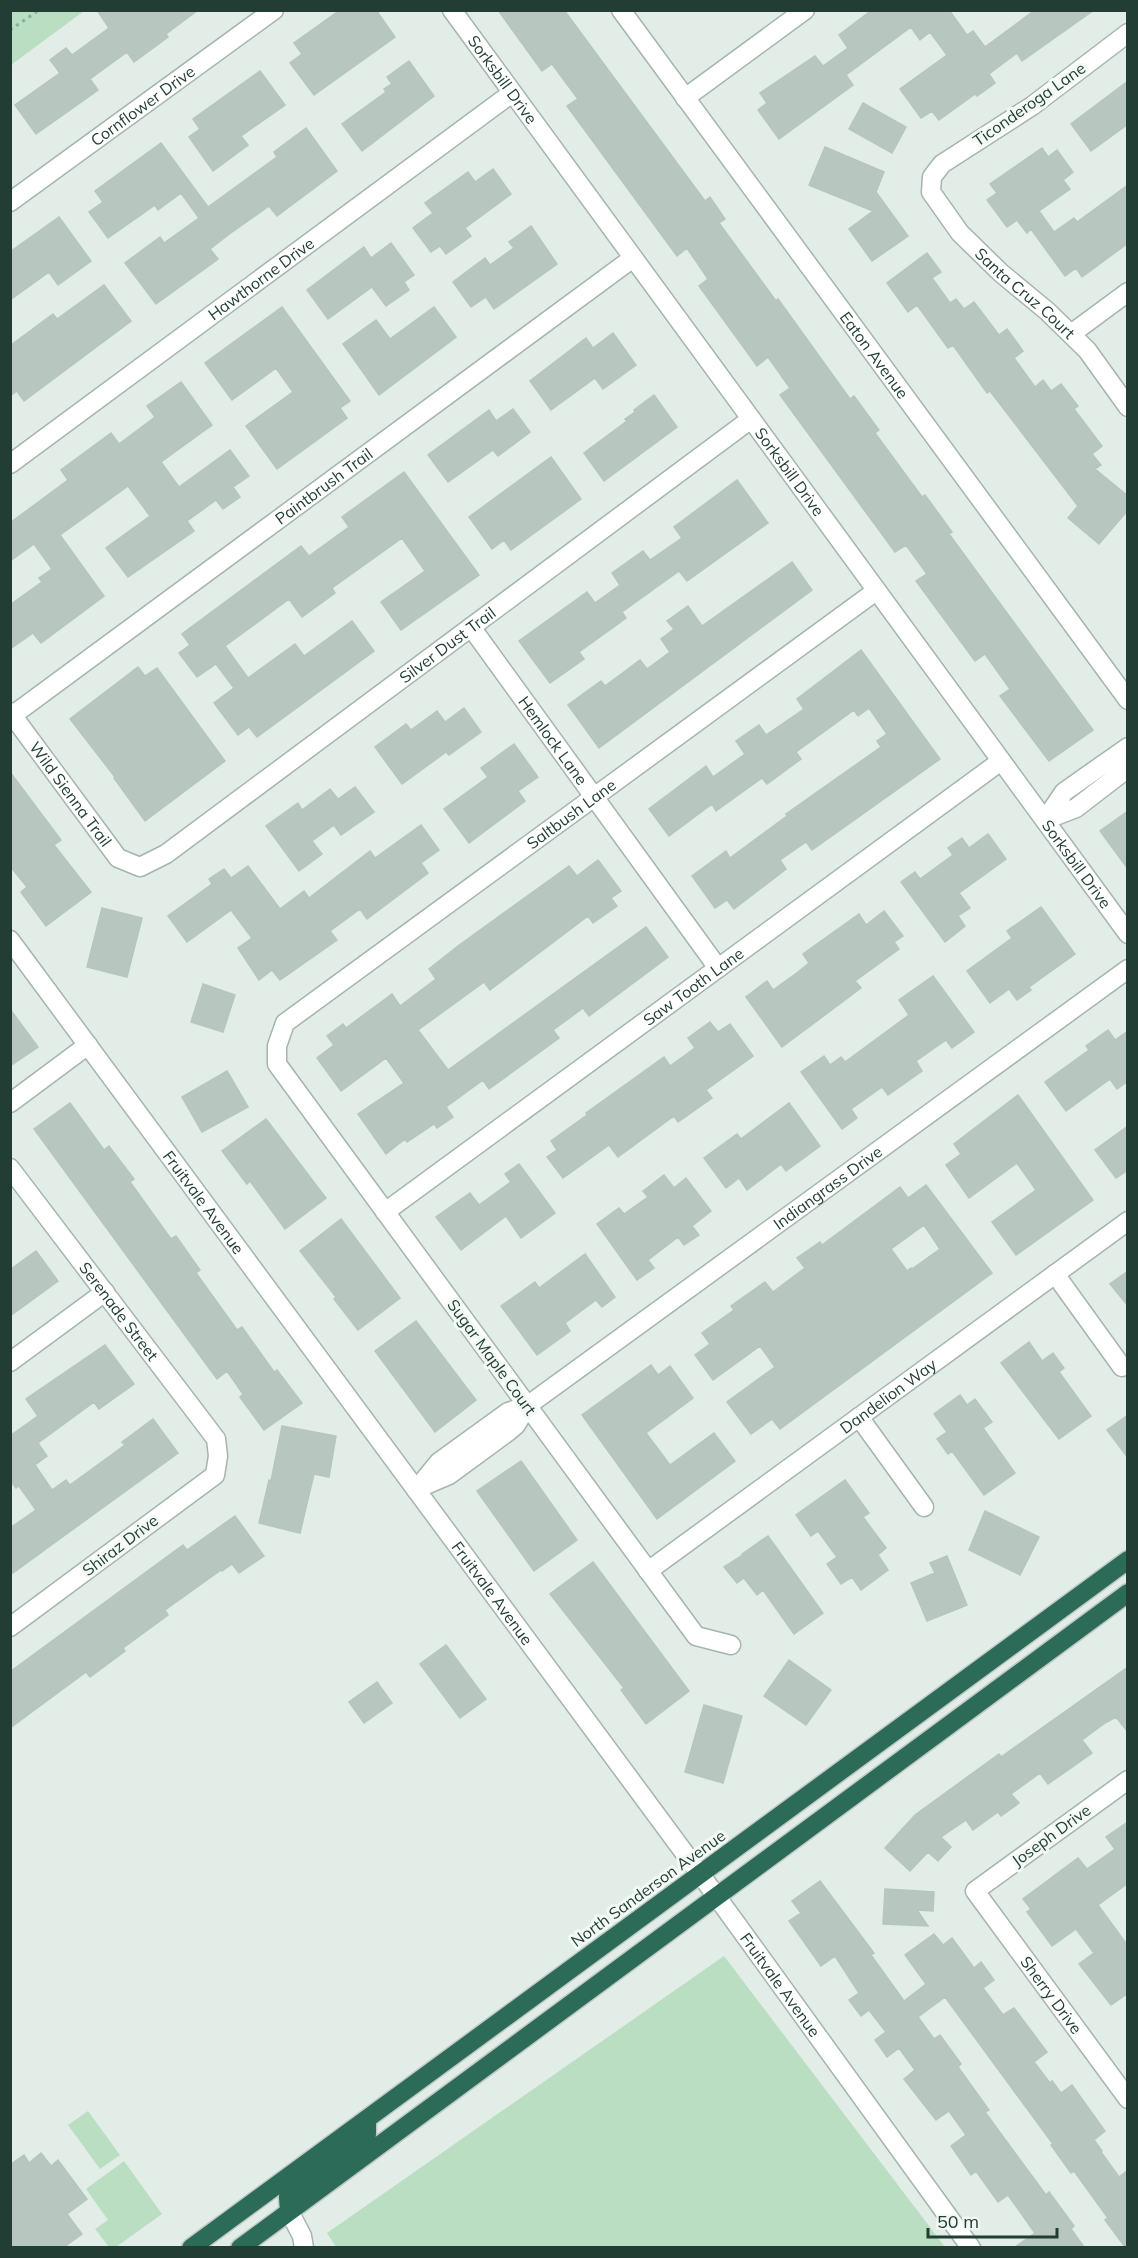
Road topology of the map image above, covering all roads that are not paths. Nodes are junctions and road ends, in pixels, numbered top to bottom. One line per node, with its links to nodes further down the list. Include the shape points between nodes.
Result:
1 (274, 10): 9 (street, Cornflower Drive)
2 (452, 10): 6 (street, Sorksbill Drive)
3 (621, 10): 7 (street, Eaton Avenue)
4 (805, 10): 7 (street)
5 (1128, 33): 8 (street, Ticonderoga Lane, via 1032,106 942,164)
6 (512, 93): 10 (street, Sorksbill Drive); 15 (street, Hawthorne Drive)
7 (685, 98): 18 (street, Eaton Avenue)
8 (932, 177): 12 (street, Santa Cruz Court, via 931,192 960,232)
9 (10, 202)
10 (633, 258): 14 (street, Sorksbill Drive); 19 (street, Paintbrush Trail)
11 (1128, 292): 12 (street)
12 (1071, 334): 13 (street, Santa Cruz Court)
13 (1128, 407)
14 (751, 419): 16 (street, Sorksbill Drive); 17 (street, Silver Dust Trail)
15 (10, 464)
16 (876, 591): 21 (street, Sorksbill Drive); 23 (street, Saltbush Lane)
17 (471, 627): 23 (street, Hemlock Lane); 25 (street, Silver Dust Trail, via 166,854)
18 (1128, 700)
19 (12, 713): 25 (street, Wild Sienna Trail, via 118,858)
20 (1128, 747): 24 (street, via 1064,792)
21 (1001, 761): 24 (street, Sorksbill Drive); 28 (street, Saw Tooth Lane)
22 (1128, 768): 24 (street, via 1076,808)
23 (594, 797): 28 (street, Hemlock Lane); 31 (street, Saltbush Lane, via 285,1023)
24 (1045, 820): 26 (street, Sorksbill Drive)
25 (140, 867)
26 (1128, 934)
27 (10, 940): 30 (street, Fruitvale Avenue)
28 (718, 968): 34 (street, Saw Tooth Lane)
29 (1128, 969): 40 (street, Indiangrass Drive)
30 (88, 1045): 32 (street); 43 (street, Fruitvale Avenue)
31 (277, 1046): 34 (street, Sugar Maple Court, via 277,1064)
32 (10, 1103)
33 (10, 1168): 37 (street, Serenade Street)
34 (385, 1212): 40 (street, Sugar Maple Court)
35 (1128, 1221): 36 (street, Dandelion Way)
36 (1054, 1274): 39 (street); 41 (street, Dandelion Way)
37 (105, 1292): 38 (street); 42 (street, Serenade Street, via 216,1439)
38 (10, 1362)
39 (1122, 1367)
40 (527, 1406): 43 (street, Indiangrass Drive, via 508,1412 439,1462); 46 (street, Sugar Maple Court)
41 (859, 1417): 44 (street); 46 (street, Dandelion Way)
42 (218, 1456): 48 (street, Shiraz Drive, via 214,1475)
43 (416, 1490): 51 (street, Fruitvale Avenue)
44 (924, 1508)
45 (1128, 1560): 51 (highway, North Sanderson Avenue)
46 (648, 1571): 49 (street, Sugar Maple Court, via 696,1636)
47 (1128, 1593): 53 (highway)
48 (10, 1627)
49 (731, 1645)
50 (1128, 1780): 52 (street, Joseph Drive)
51 (700, 1874): 53 (street, Fruitvale Avenue); 55 (highway, North Sanderson Avenue)
52 (975, 1891): 54 (street, Sherry Drive)
53 (717, 1897): 56 (highway); 60 (street, Fruitvale Avenue)
54 (1128, 2098)
55 (367, 2118): 56 (highway, via 367,2134 290,2193); 57 (highway, North Sanderson Avenue)
56 (289, 2211): 58 (highway); 59 (street)
57 (191, 2247)
58 (240, 2247)
59 (304, 2247)
60 (971, 2247)

